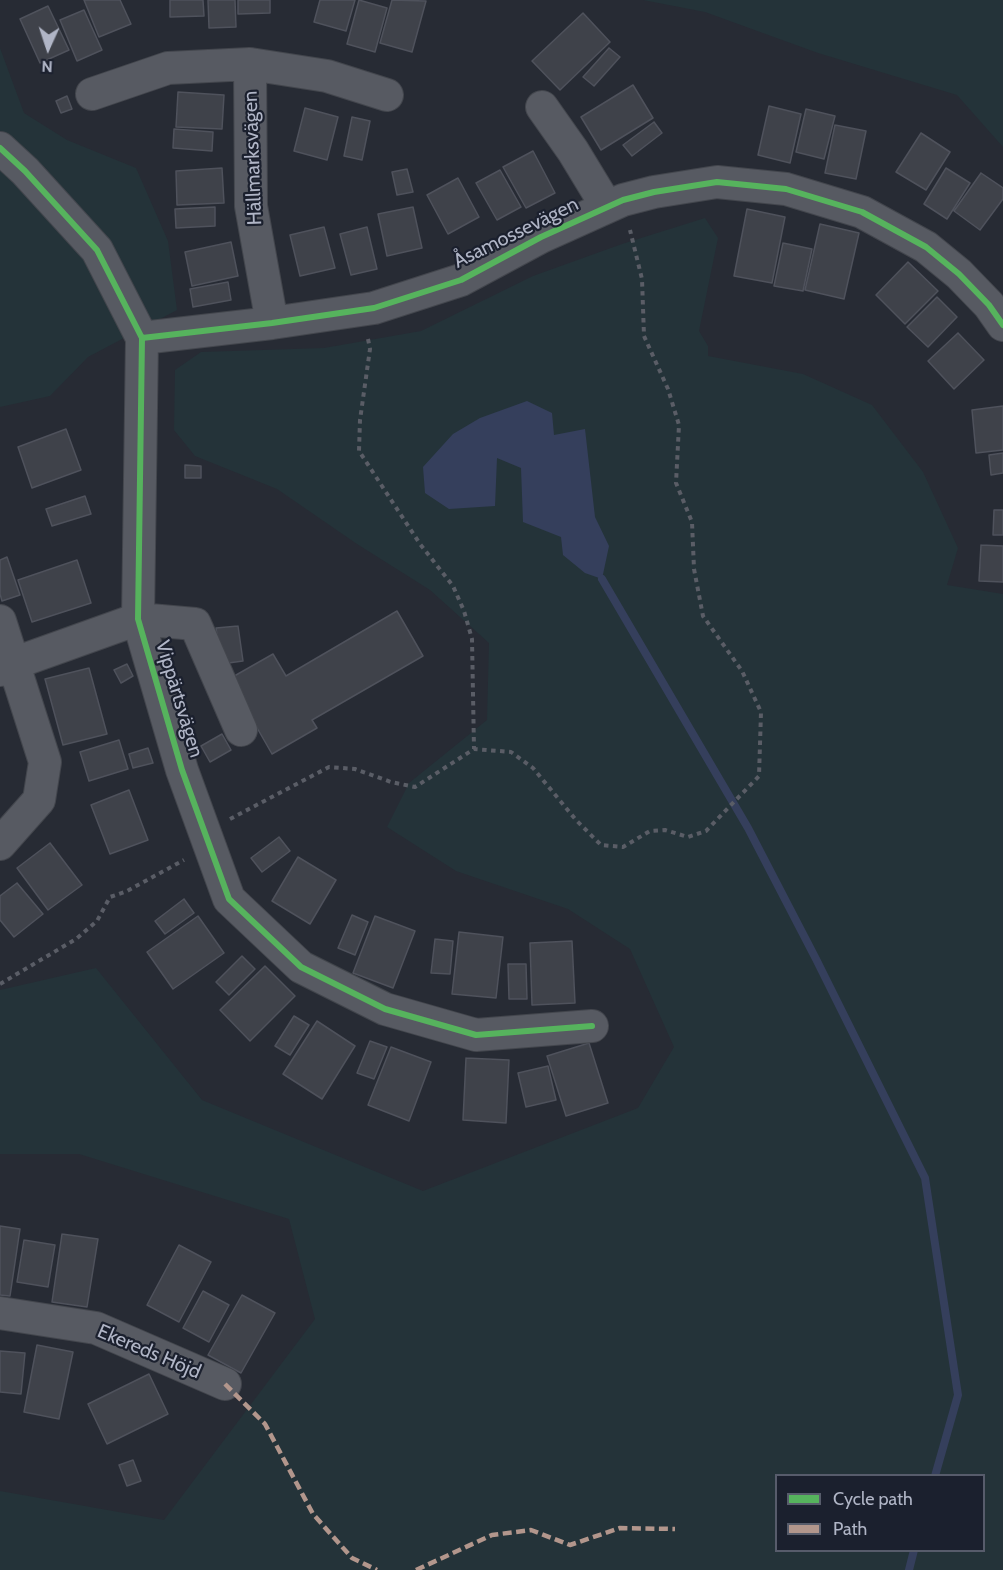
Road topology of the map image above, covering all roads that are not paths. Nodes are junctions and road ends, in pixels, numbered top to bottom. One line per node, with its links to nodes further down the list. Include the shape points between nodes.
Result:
1 (250, 64): 2 (street, Hällmarksvägen, via 168,68); 3 (street, Hällmarksvägen, via 327,76); 7 (street, Hällmarksvägen, via 251,206)
2 (92, 94)
3 (387, 94)
4 (542, 107): 6 (street)
5 (0, 148): 9 (street, Vippärtsvägen, via 97,250)
6 (615, 204): 7 (street, Åsamossevägen, via 541,237 461,280 374,308); 8 (street, Åsamossevägen, via 654,192 717,182 786,189 824,200 862,212 926,247 959,274)
7 (272, 323): 9 (street, Åsamossevägen)
8 (1003, 326)
9 (142, 338): 10 (street, Vippärtsvägen)
10 (138, 619): 12 (street); 13 (street, via 195,624); 15 (street, Vippärtsvägen, via 182,770 229,899 301,967 385,1010 476,1035)
11 (0, 621): 12 (street)
12 (8, 667): 14 (street, via 45,762 45,773 39,800)
13 (241, 730)
14 (0, 844)
15 (592, 1026)
16 (0, 1313): 17 (street, Ekereds Höjd, via 96,1328)
17 (225, 1384)

